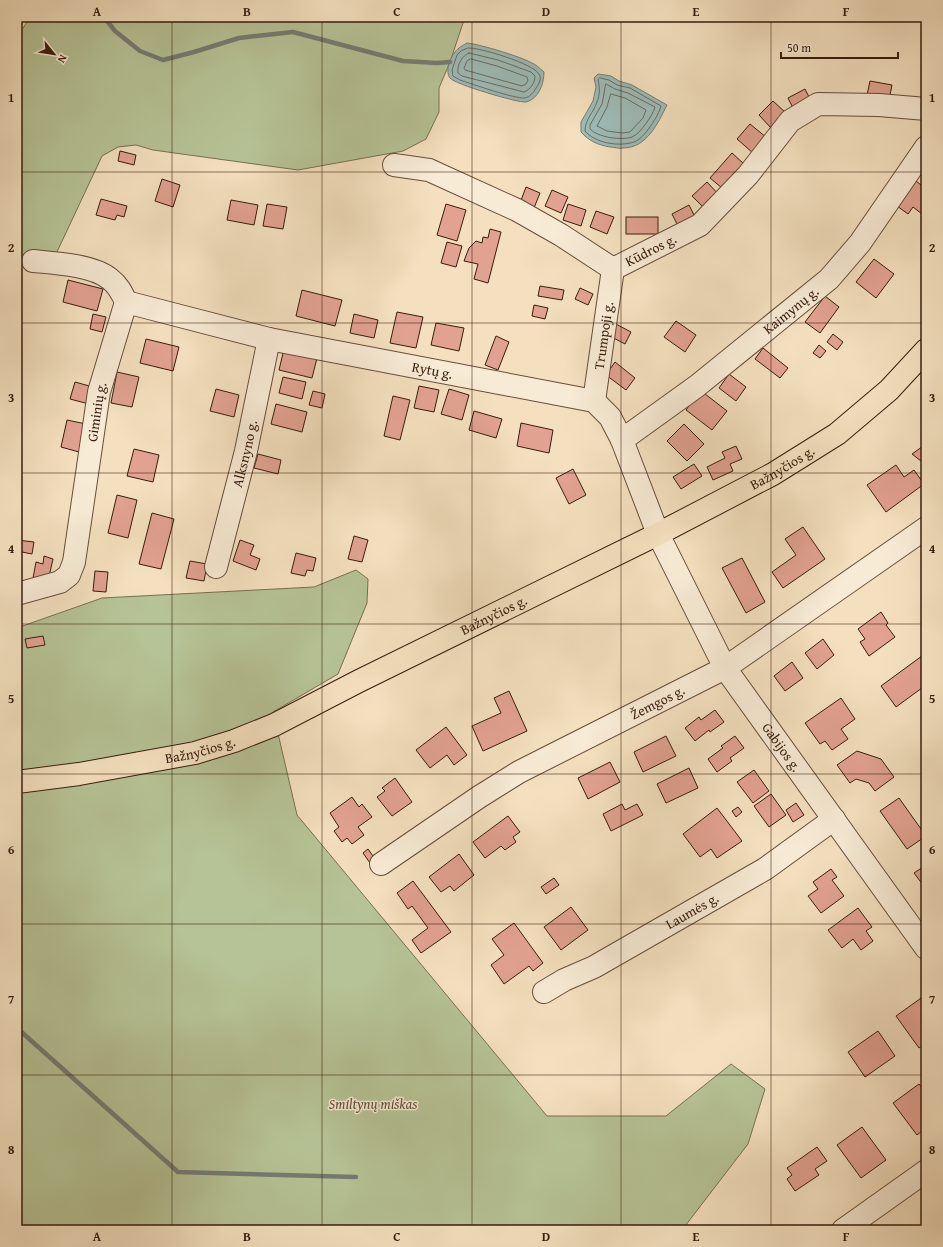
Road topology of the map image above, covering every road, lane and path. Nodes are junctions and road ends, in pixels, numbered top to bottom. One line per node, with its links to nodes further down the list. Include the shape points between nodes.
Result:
1 (926, 109): 5 (street, Kūdros g., via 879,105 818,104 812,107 790,121 748,175 700,225)
2 (926, 146): 10 (street, Kaimynų g., via 860,243 829,279 697,386)
3 (394, 165): 5 (street, Kūdros g., via 429,170 516,210)
4 (33, 261): 6 (street, via 90,269 116,285)
5 (613, 269): 9 (street, Trumpoji g.)
6 (126, 302): 7 (street, Rytų g.); 14 (street, Giminių g., via 99,392 74,562 69,575 60,582)
7 (269, 340): 9 (street, Rytų g.); 13 (street, Alksnyno g., via 246,451)
8 (926, 350): 12 (main road, Bažnyčios g., via 889,390 837,434 773,474)
9 (594, 401): 10 (street, via 610,417)
10 (622, 440): 12 (street)
11 (926, 528): 15 (street, Žemgos g.)
12 (658, 534): 15 (street, Gabijos g.); 16 (main road, Bažnyčios g., via 274,725 234,741 187,755)
13 (216, 567)
14 (17, 594)
15 (725, 668): 17 (street, Gabijos g.); 18 (street, Žemgos g., via 519,772)
16 (17, 782)
17 (834, 819): 19 (street, Gabijos g.); 20 (street, Laumės g., via 765,869 594,967)
18 (381, 864)
19 (926, 948)
20 (544, 992)
21 (926, 1170): 22 (street)
22 (843, 1230)

